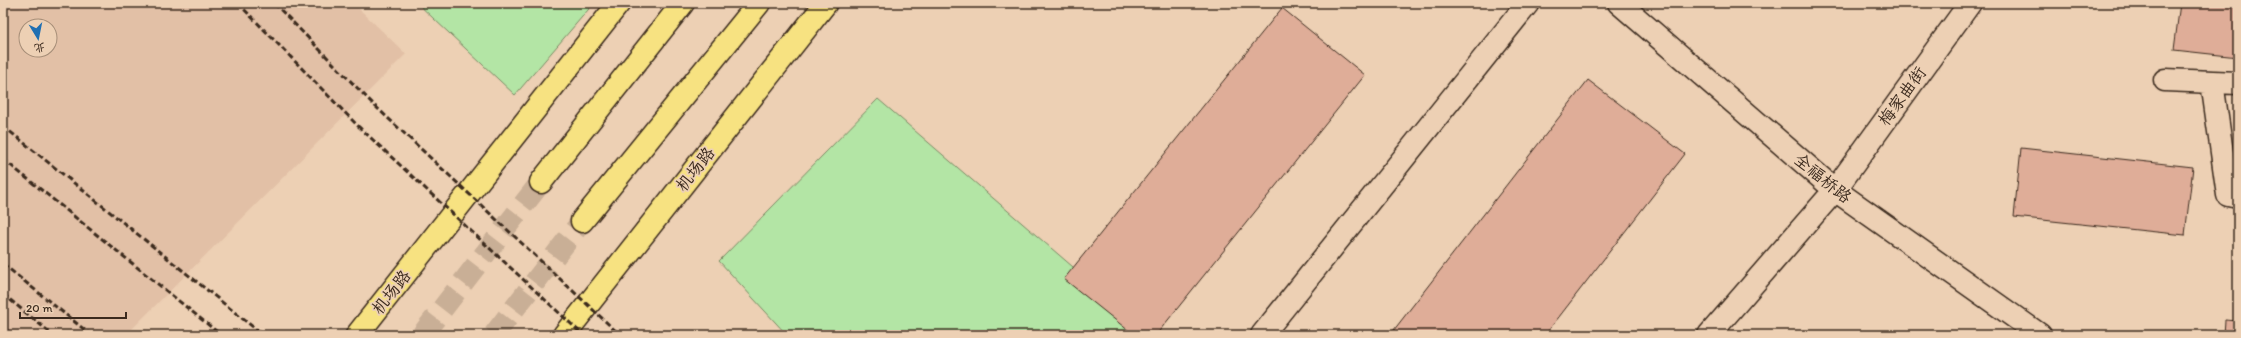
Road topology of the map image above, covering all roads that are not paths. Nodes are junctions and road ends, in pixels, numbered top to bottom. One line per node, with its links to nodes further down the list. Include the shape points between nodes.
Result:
1 (619, 3): 15 (main road, 机场路)
2 (683, 3): 11 (main road)
3 (759, 3): 14 (main road)
4 (826, 3): 16 (main road, 机场路)
5 (1528, 3): 17 (street)
6 (1619, 3): 12 (street, 全福桥路)
7 (1970, 3): 12 (street, 梅家曲街)
8 (2165, 80): 9 (street)
9 (2212, 82): 10 (street); 13 (street, via 2228,195)
10 (2238, 83)
11 (541, 182)
12 (1835, 190): 18 (street, 梅家曲街); 19 (street, 全福桥路)
13 (2238, 197)
14 (582, 221)
15 (357, 335)
16 (564, 335)
17 (1262, 335)
18 (1709, 335)
19 (2040, 335)

